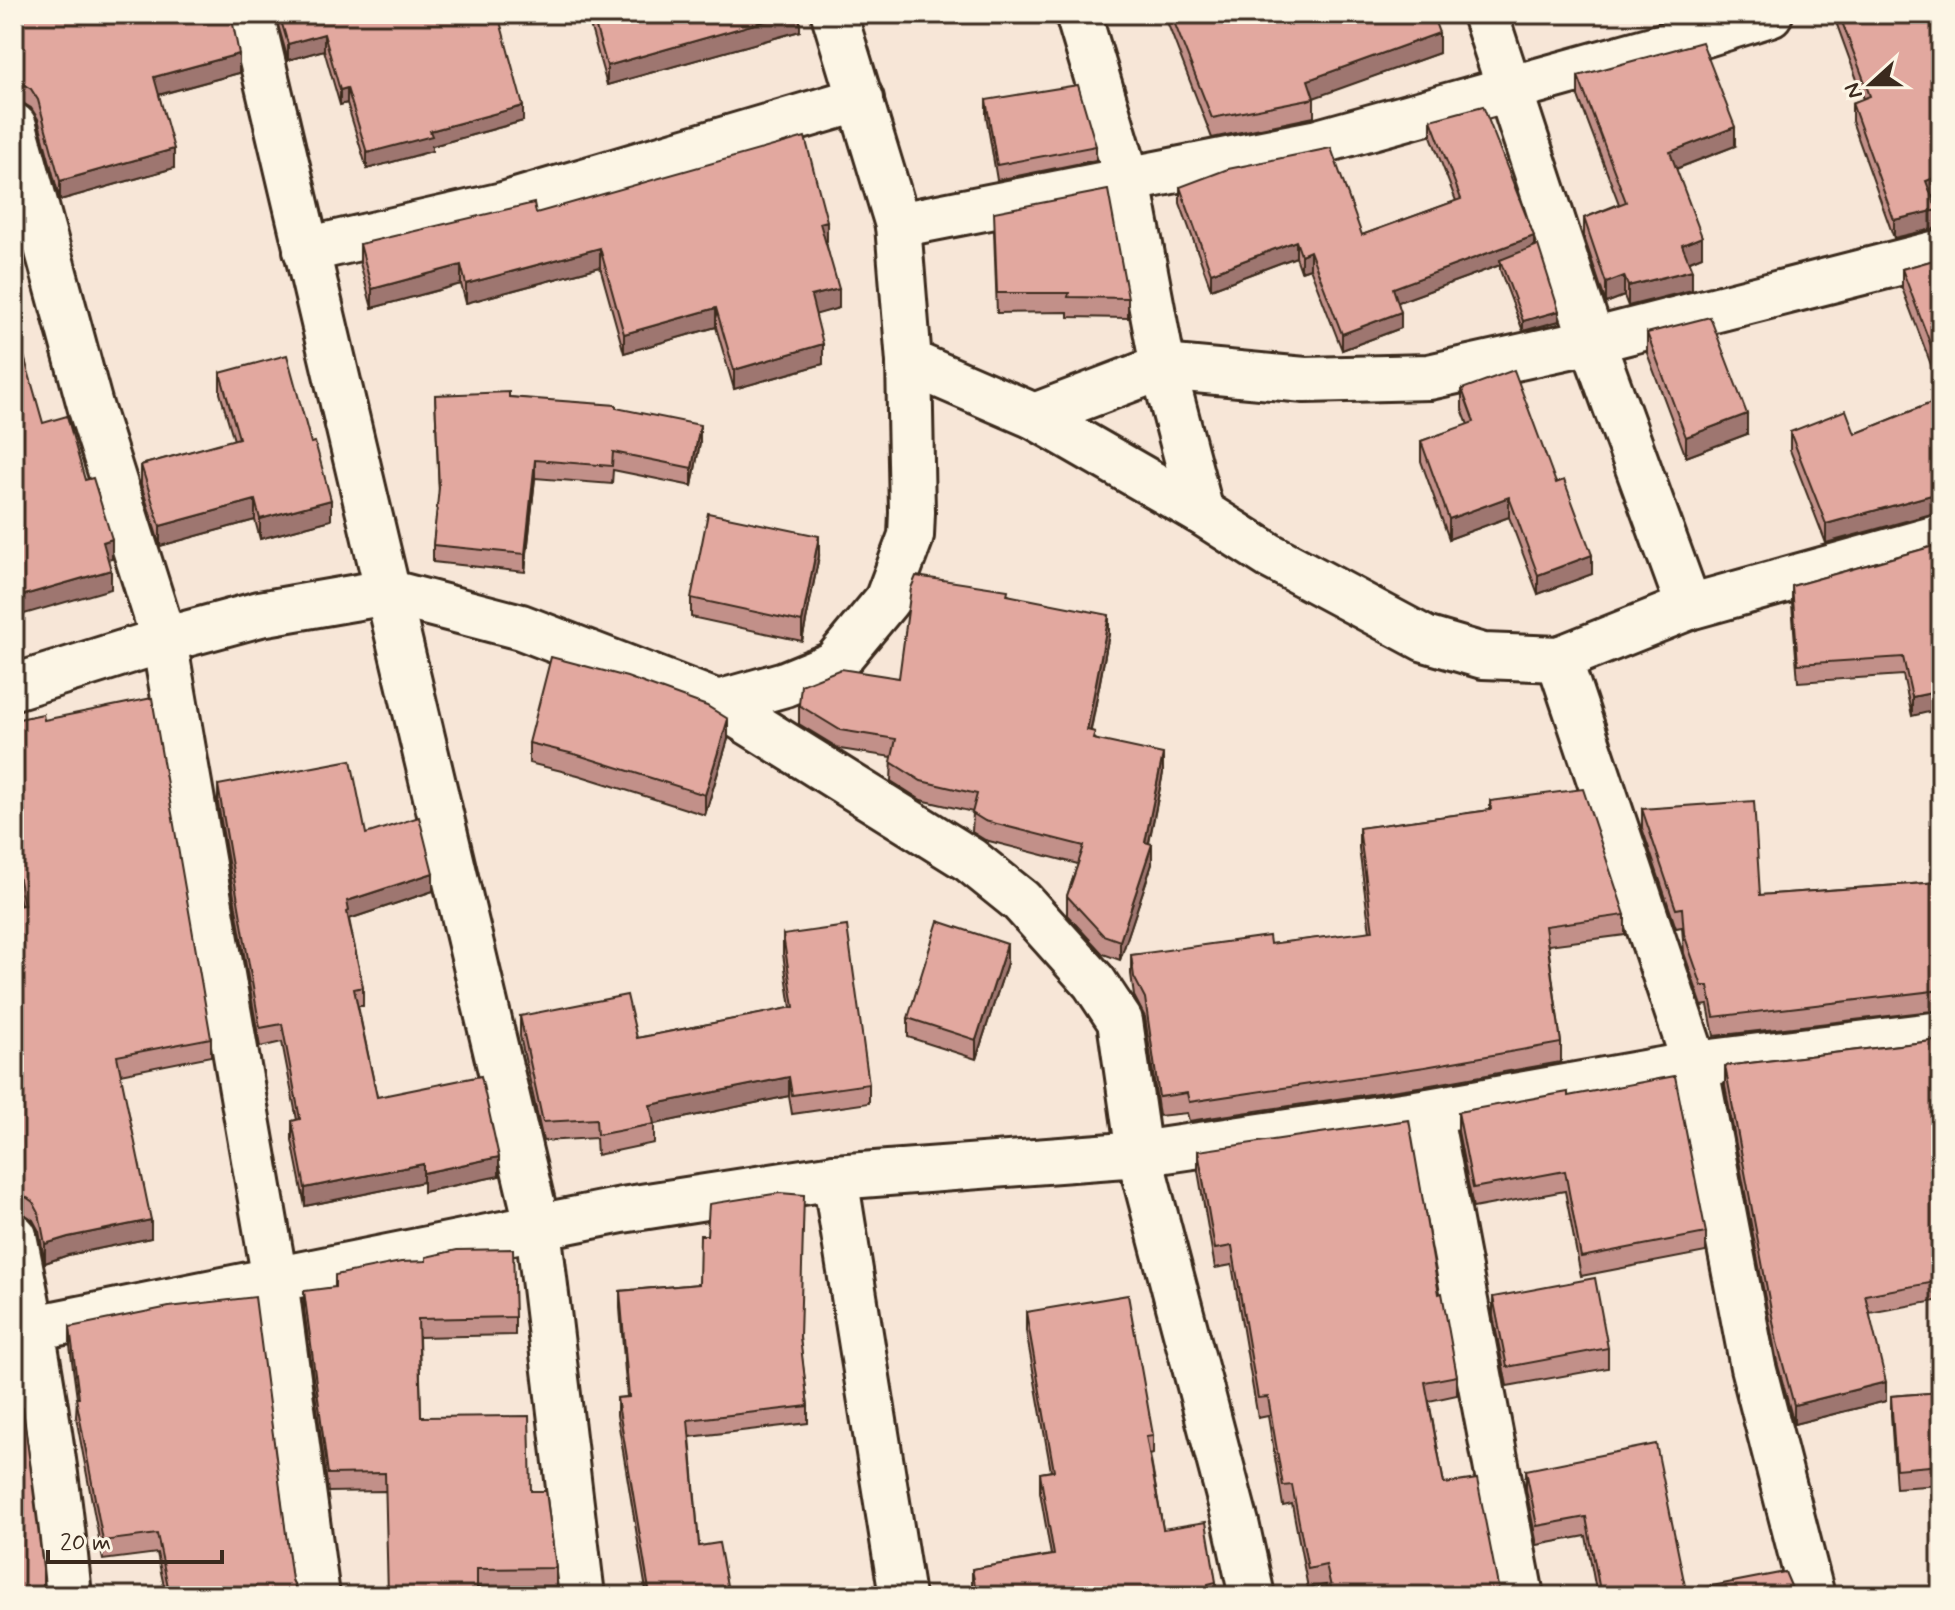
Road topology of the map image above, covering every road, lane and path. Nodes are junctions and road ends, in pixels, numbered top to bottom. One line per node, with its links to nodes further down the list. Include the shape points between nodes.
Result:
1 (251, 14): 11 (street)
2 (1078, 14): 9 (street)
3 (1485, 14): 6 (street)
4 (1770, 14): 6 (street)
5 (840, 18): 7 (street)
6 (1509, 90): 9 (street, via 1318,142); 13 (street)
7 (861, 99): 10 (street); 11 (street, via 503,205)
8 (14, 126): 21 (street, via 91,409)
9 (1128, 181): 10 (street); 15 (street)
10 (898, 225): 14 (street)
11 (306, 250): 19 (street)
12 (1941, 252): 13 (street)
13 (1592, 341): 15 (street, via 1429,377 1305,380); 20 (street)
14 (909, 362): 16 (street); 24 (street, via 911,536 887,600 834,664)
15 (1163, 367): 16 (street); 17 (street)
16 (1034, 416): 17 (street)
17 (1201, 512): 22 (street, via 1270,556 1425,639 1483,656)
18 (1941, 537): 20 (street)
19 (387, 592): 21 (street, via 260,614); 24 (street, via 521,627); 30 (street)
20 (1689, 607): 22 (street)
21 (164, 640): 23 (street); 32 (street)
22 (1559, 659): 26 (street)
23 (14, 687)
24 (718, 703): 28 (street, via 970,860 1021,901 1094,982 1120,1021)
25 (1941, 1034): 26 (street)
26 (1695, 1064): 27 (street); 40 (street, via 1753,1367)
27 (1429, 1111): 28 (street); 39 (street)
28 (1139, 1154): 29 (street); 38 (street)
29 (835, 1177): 30 (street); 37 (street)
30 (538, 1228): 32 (street); 36 (street)
31 (14, 1236): 33 (street)
32 (275, 1280): 33 (street); 35 (street)
33 (23, 1330): 34 (street)
34 (69, 1596)
35 (317, 1596)
36 (582, 1596)
37 (902, 1596)
38 (1252, 1596)
39 (1521, 1596)
40 (1812, 1596)

